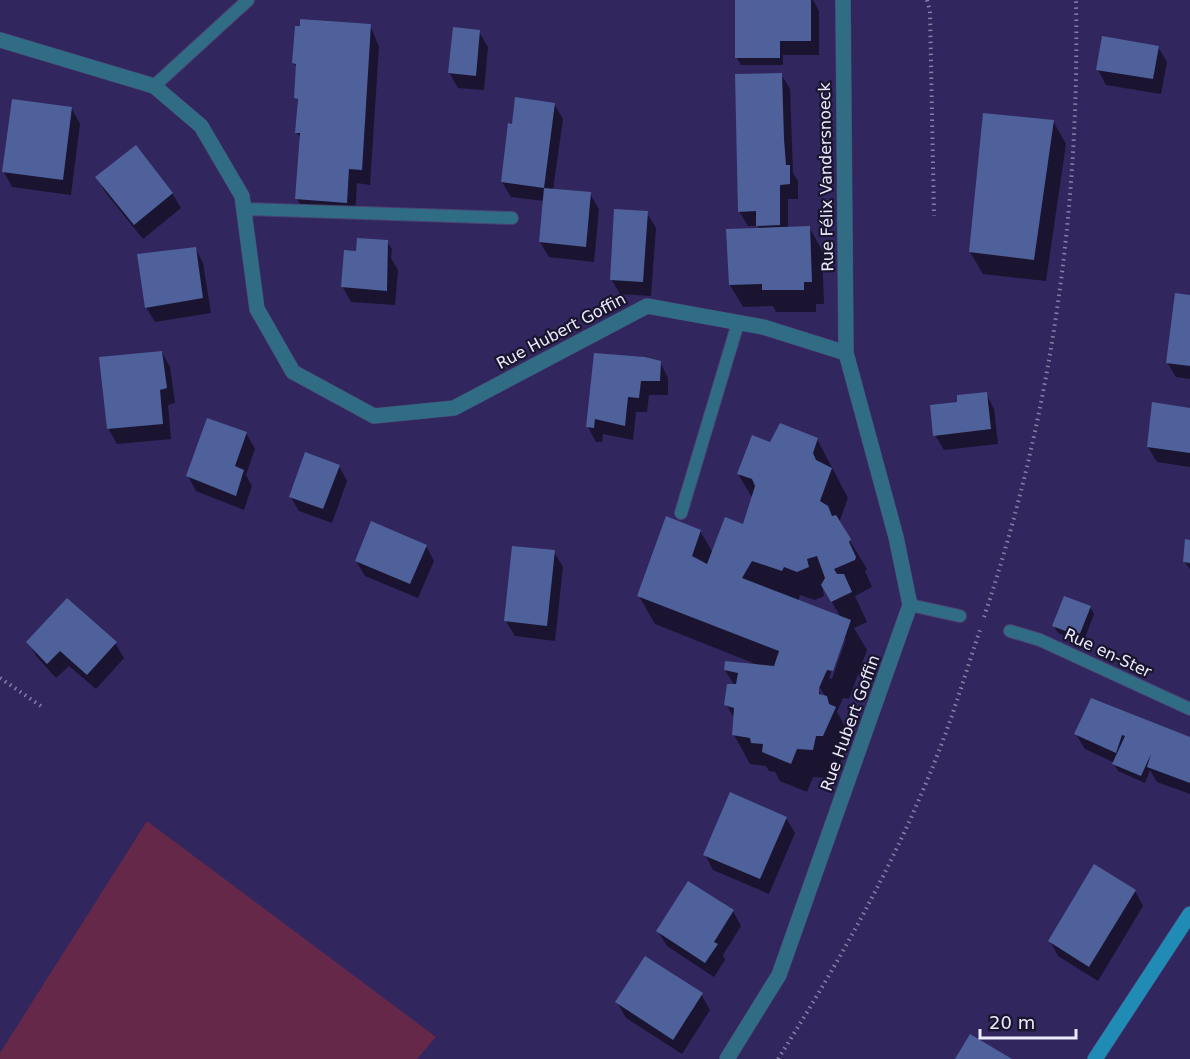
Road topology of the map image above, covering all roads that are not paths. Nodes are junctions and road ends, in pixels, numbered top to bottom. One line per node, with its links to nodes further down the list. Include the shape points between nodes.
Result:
1 (248, 0): 4 (lane)
2 (843, 0): 8 (street, Rue Félix Vandersnoeck)
3 (0, 40): 4 (street, Rue Hubert Goffin)
4 (154, 86): 5 (street, Rue Hubert Goffin, via 201,126 242,196)
5 (244, 209): 6 (lane); 7 (street, Rue Hubert Goffin, via 257,309 293,372 374,416 454,408 647,306)
6 (512, 218)
7 (738, 323): 8 (street, Rue Hubert Goffin); 9 (lane)
8 (846, 353): 10 (street, via 896,537)
9 (681, 513)
10 (910, 605): 11 (lane); 15 (street, Rue Hubert Goffin, via 779,975)
11 (960, 616)
12 (1010, 632): 13 (lane, Rue en-Ster, via 1040,640)
13 (1190, 709)
14 (1190, 914): 16 (main road)
15 (727, 1059)
16 (1095, 1059)

